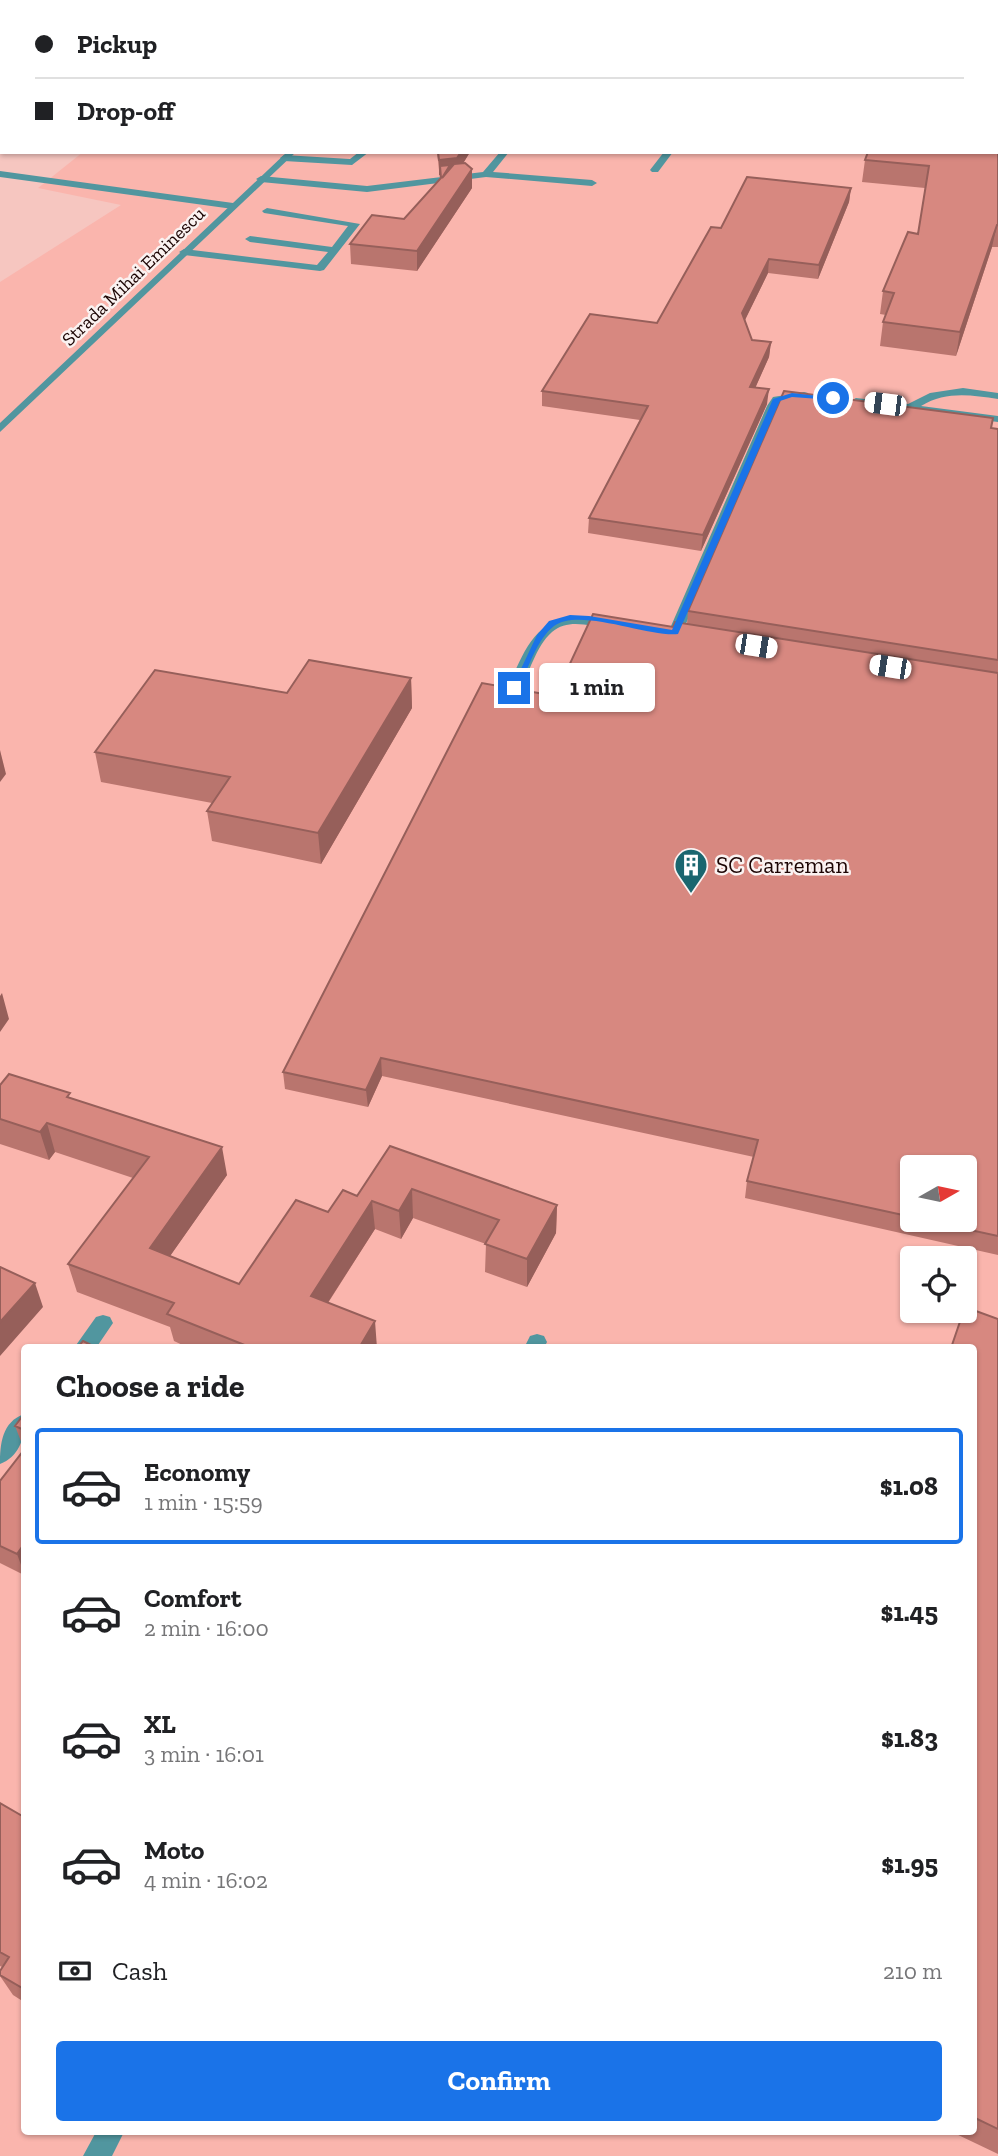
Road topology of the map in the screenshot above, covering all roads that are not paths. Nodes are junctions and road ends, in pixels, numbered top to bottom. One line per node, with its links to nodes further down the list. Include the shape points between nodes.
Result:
1 (362, 154): 4 (street, via 352,162)
2 (503, 154): 7 (street)
3 (667, 154): 5 (street)
4 (288, 155): 8 (street, Strada Mihai Eminescu)
5 (655, 170)
6 (0, 174): 10 (street)
7 (486, 174): 8 (street, via 366,189); 9 (street)
8 (261, 179): 10 (street, Strada Mihai Eminescu)
9 (592, 183)
10 (233, 206): 14 (street, Strada Mihai Eminescu)
11 (267, 211): 13 (street, via 355,224)
12 (250, 239): 13 (street)
13 (335, 250): 14 (street, via 320,268)
14 (184, 252): 20 (street, Strada Mihai Eminescu)
15 (998, 396): 18 (street, via 943,391)
16 (820, 397): 22 (street, via 777,399)
17 (846, 400): 18 (street)
18 (911, 407): 19 (street)
19 (998, 419)
20 (0, 429)
21 (626, 625): 23 (street, via 570,618 552,623)
22 (675, 633)
23 (514, 688)
24 (103, 1322): 25 (street)
25 (87, 1344)
26 (21, 1427): 27 (street)
27 (0, 1455)
28 (109, 2135): 29 (street)
29 (97, 2156)

